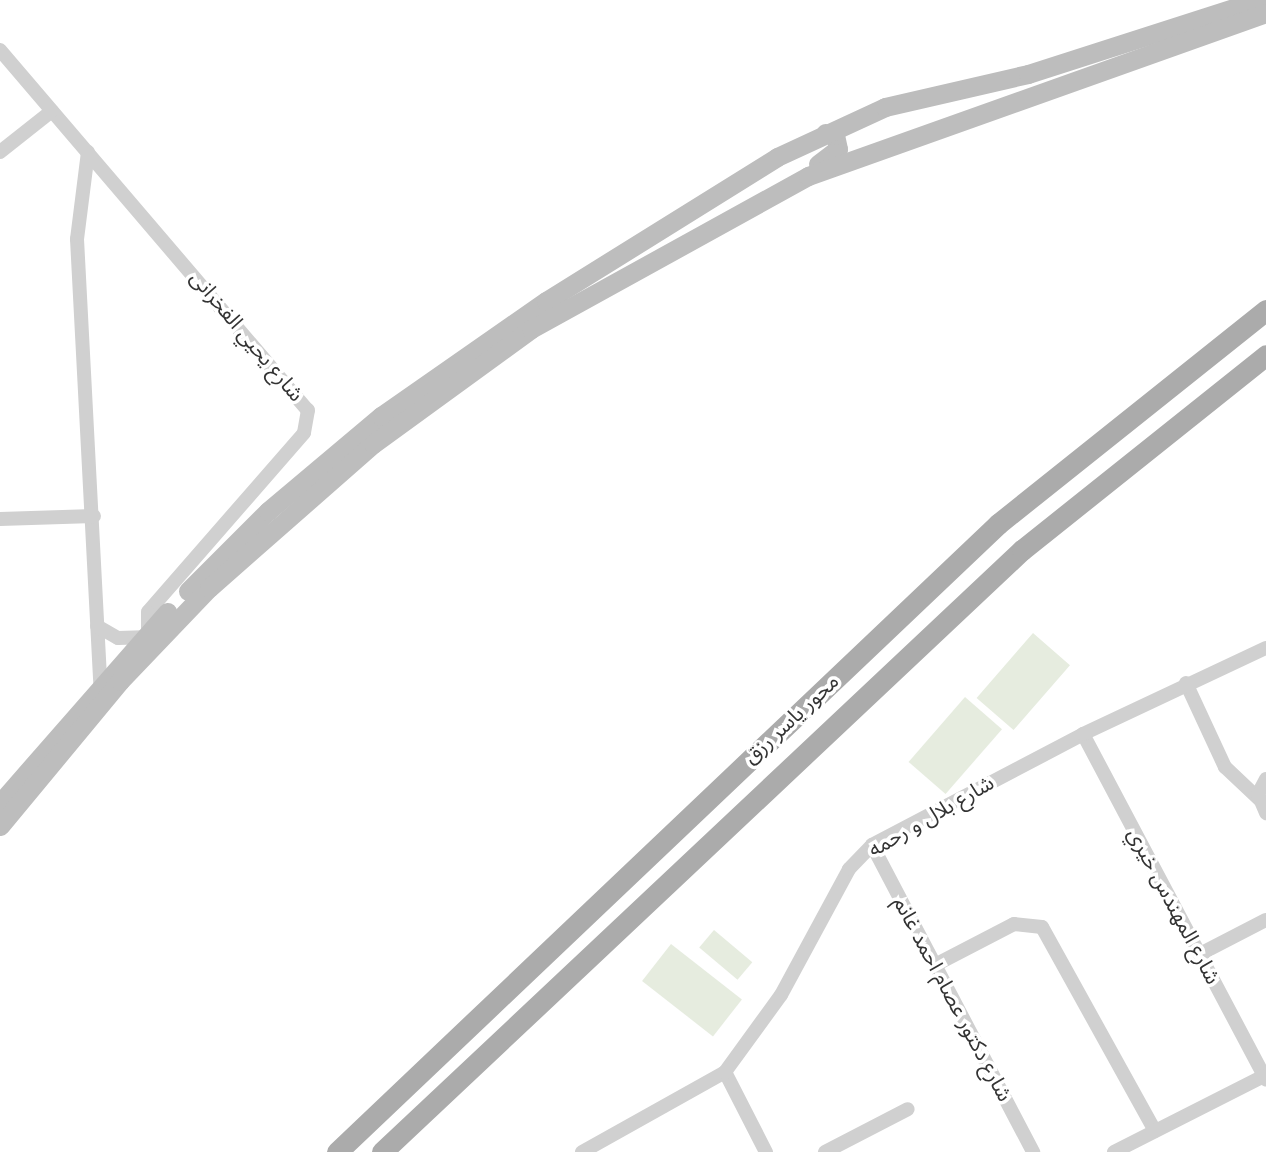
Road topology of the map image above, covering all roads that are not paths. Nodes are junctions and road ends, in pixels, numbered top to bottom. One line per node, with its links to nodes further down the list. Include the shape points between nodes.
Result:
1 (1258, 0): 5 (street, via 1028,74 885,107)
2 (1266, 13): 8 (street)
3 (0, 50): 4 (street, شارع يحيي الفخرانى)
4 (52, 111): 6 (street); 7 (street, شارع يحيي الفخرانى)
5 (825, 132): 8 (street, via 838,139 838,149); 13 (street, via 480,345)
6 (0, 152)
7 (88, 152): 11 (street, via 77,239); 13 (street, شارع يحيي الفخرانى, via 308,410 304,433)
8 (808, 176): 24 (street, via 568,306 373,444 167,631)
9 (1266, 310): 33 (main road, محور ياسر رزق, via 998,524)
10 (1266, 355): 34 (main road, محور ياسر رزق, via 1021,550)
11 (94, 516): 12 (street); 14 (street)
12 (0, 519)
13 (236, 530): 15 (street)
14 (97, 626): 15 (street, via 118,638); 17 (street)
15 (145, 634): 17 (street)
16 (1266, 648): 18 (street, شارع بلال و رحمه)
17 (100, 683): 22 (street)
18 (1186, 683): 19 (street, شارع بلال و رحمه); 21 (street, via 1225,767)
19 (1083, 734): 25 (street, شارع بلال و رحمه); 27 (street, شارع المهندس خيري)
20 (1266, 779): 21 (street)
21 (1259, 799): 23 (street)
22 (0, 803)
23 (1266, 813)
24 (0, 826)
25 (872, 845): 28 (street, شارع دكتور عصام احمد غانم); 29 (street, شارع بلال و رحمه, via 849,869 781,995)
26 (1266, 920): 27 (street)
27 (1200, 954): 30 (street, شارع المهندس خيري)
28 (935, 965): 32 (street, via 1014,924 1042,927); 38 (street, شارع دكتور عصام احمد غانم)
29 (725, 1072): 35 (street, شارع بلال و رحمه); 36 (street)
30 (1265, 1077): 32 (street)
31 (908, 1109): 37 (street)
32 (1155, 1131): 39 (street)
33 (337, 1152)
34 (382, 1152)
35 (582, 1152)
36 (766, 1152)
37 (825, 1152)
38 (1033, 1152)
39 (1114, 1152)

